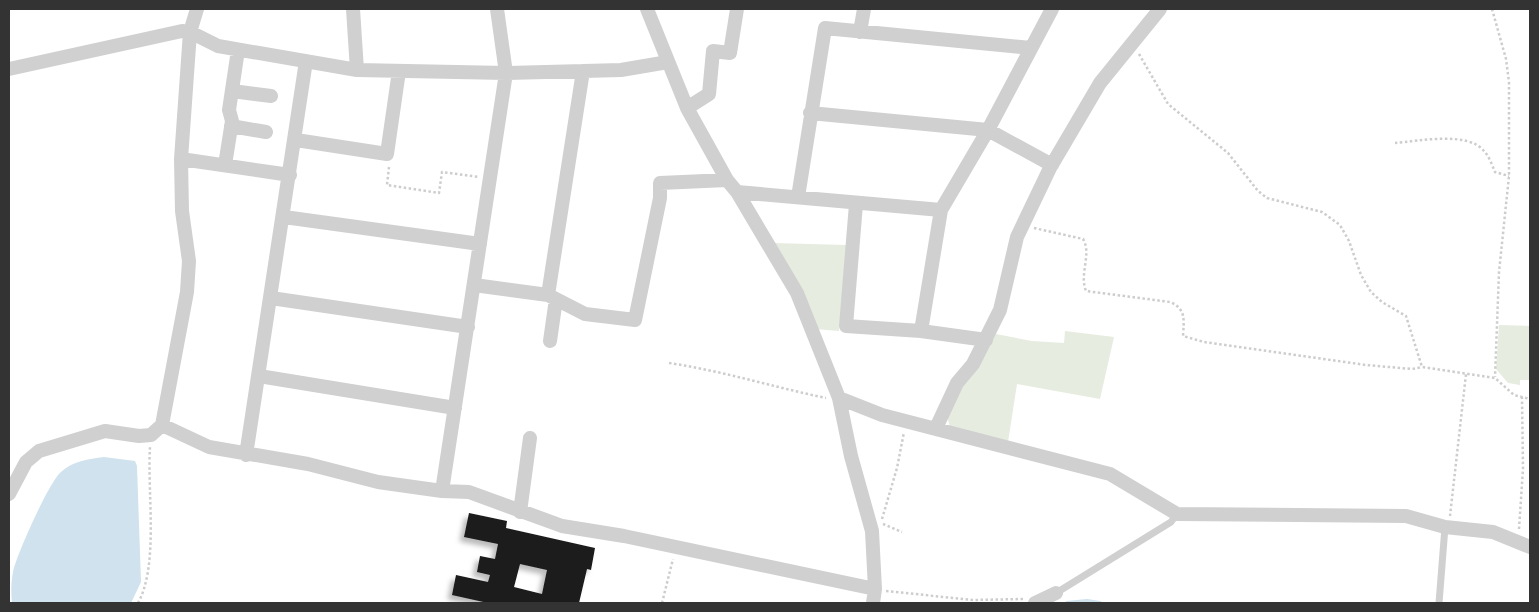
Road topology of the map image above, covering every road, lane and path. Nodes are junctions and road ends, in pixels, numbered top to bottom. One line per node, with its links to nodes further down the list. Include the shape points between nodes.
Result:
1 (197, 9): 10 (street)
2 (353, 9): 18 (street)
3 (496, 9): 21 (street)
4 (647, 9): 16 (street)
5 (737, 9): 24 (street, via 730,54 713,51 709,94)
6 (864, 9): 11 (street)
7 (1052, 9): 13 (street)
8 (1160, 9): 12 (street)
9 (1492, 9): 36 (path, via 1508,74)
10 (190, 32): 14 (street, via 218,46); 17 (street, via 182,31); 32 (street)
11 (860, 32): 13 (street); 25 (street, via 825,28)
12 (1133, 44): 34 (street, via 1100,83); 54 (path, via 1168,104 1228,153 1267,198 1322,212 1340,226 1371,292 1406,316)
13 (1031, 48): 27 (street)
14 (238, 50): 15 (street); 22 (street)
15 (306, 61): 18 (street); 29 (street)
16 (668, 62): 20 (street, via 621,70); 24 (street)
17 (9, 69)
18 (356, 70): 19 (street)
19 (399, 71): 21 (street); 31 (street)
20 (583, 71): 21 (street); 47 (street)
21 (506, 73): 37 (street)
22 (232, 91): 23 (street); 26 (street)
23 (271, 96)
24 (687, 108): 38 (street)
25 (810, 113): 27 (street); 40 (street)
26 (231, 126): 28 (street); 33 (street)
27 (988, 130): 34 (street); 42 (street)
28 (266, 132)
29 (296, 140): 31 (street); 35 (street)
30 (1396, 143): 36 (path, via 1472,141 1484,150 1495,172)
31 (387, 154): 37 (path, via 390,158 387,185 439,193 442,172)
32 (181, 159): 33 (street); 63 (street, via 182,211 189,261 187,292)
33 (225, 165): 35 (street)
34 (1052, 165): 44 (street)
35 (290, 174): 43 (street)
36 (1509, 176): 57 (path, via 1499,272)
37 (490, 178): 45 (street)
38 (727, 180): 39 (street); 47 (street, via 660,183 660,198 635,320 585,314)
39 (737, 192): 40 (street); 59 (street, via 797,293)
40 (798, 197): 41 (street)
41 (856, 204): 42 (street); 50 (street, via 846,326)
42 (941, 210): 50 (street)
43 (284, 217): 45 (street); 48 (street)
44 (1024, 223): 51 (street, via 1017,237 1000,310); 54 (path, via 1083,239 1087,245 1082,283 1086,291 1177,305 1183,311 1183,336 1204,342 1366,365)
45 (480, 244): 46 (street)
46 (474, 286): 47 (street); 49 (street)
47 (552, 297): 52 (street)
48 (271, 298): 49 (street); 56 (street)
49 (468, 327): 61 (street)
50 (921, 331): 51 (street)
51 (986, 340): 64 (street, via 973,364 957,382)
52 (550, 341)
53 (670, 363): 59 (path, via 721,371 782,389)
54 (1422, 367): 55 (path)
55 (1466, 374): 57 (path); 72 (path)
56 (259, 376): 61 (street); 67 (street)
57 (1495, 378): 58 (path, via 1514,395)
58 (1522, 397): 60 (path); 74 (path)
59 (839, 398): 62 (street); 76 (street, via 872,532)
60 (1530, 399)
61 (455, 408): 68 (street)
62 (906, 421): 64 (street); 73 (path, via 881,524)
63 (162, 425): 65 (street); 67 (street, via 209,447)
64 (936, 428): 71 (street, via 1110,474)
65 (151, 435): 69 (street, via 105,431 39,451 26,462); 78 (path, via 149,570)
66 (530, 438): 70 (street)
67 (246, 455): 68 (street, via 308,464 378,482)
68 (442, 491): 70 (street, via 470,492)
69 (9, 494)
70 (520, 512): 75 (street, via 562,526)
71 (1177, 514): 72 (street, via 1406,516); 77 (lane, via 1171,522)
72 (1447, 527): 74 (street, via 1493,532); 81 (lane)
73 (902, 532)
74 (1524, 544)
75 (676, 547): 76 (street); 79 (path)
76 (875, 589): 77 (path, via 973,600); 80 (street)
77 (1045, 598)
78 (138, 603)
79 (662, 603)
80 (873, 603)
81 (1439, 603)

